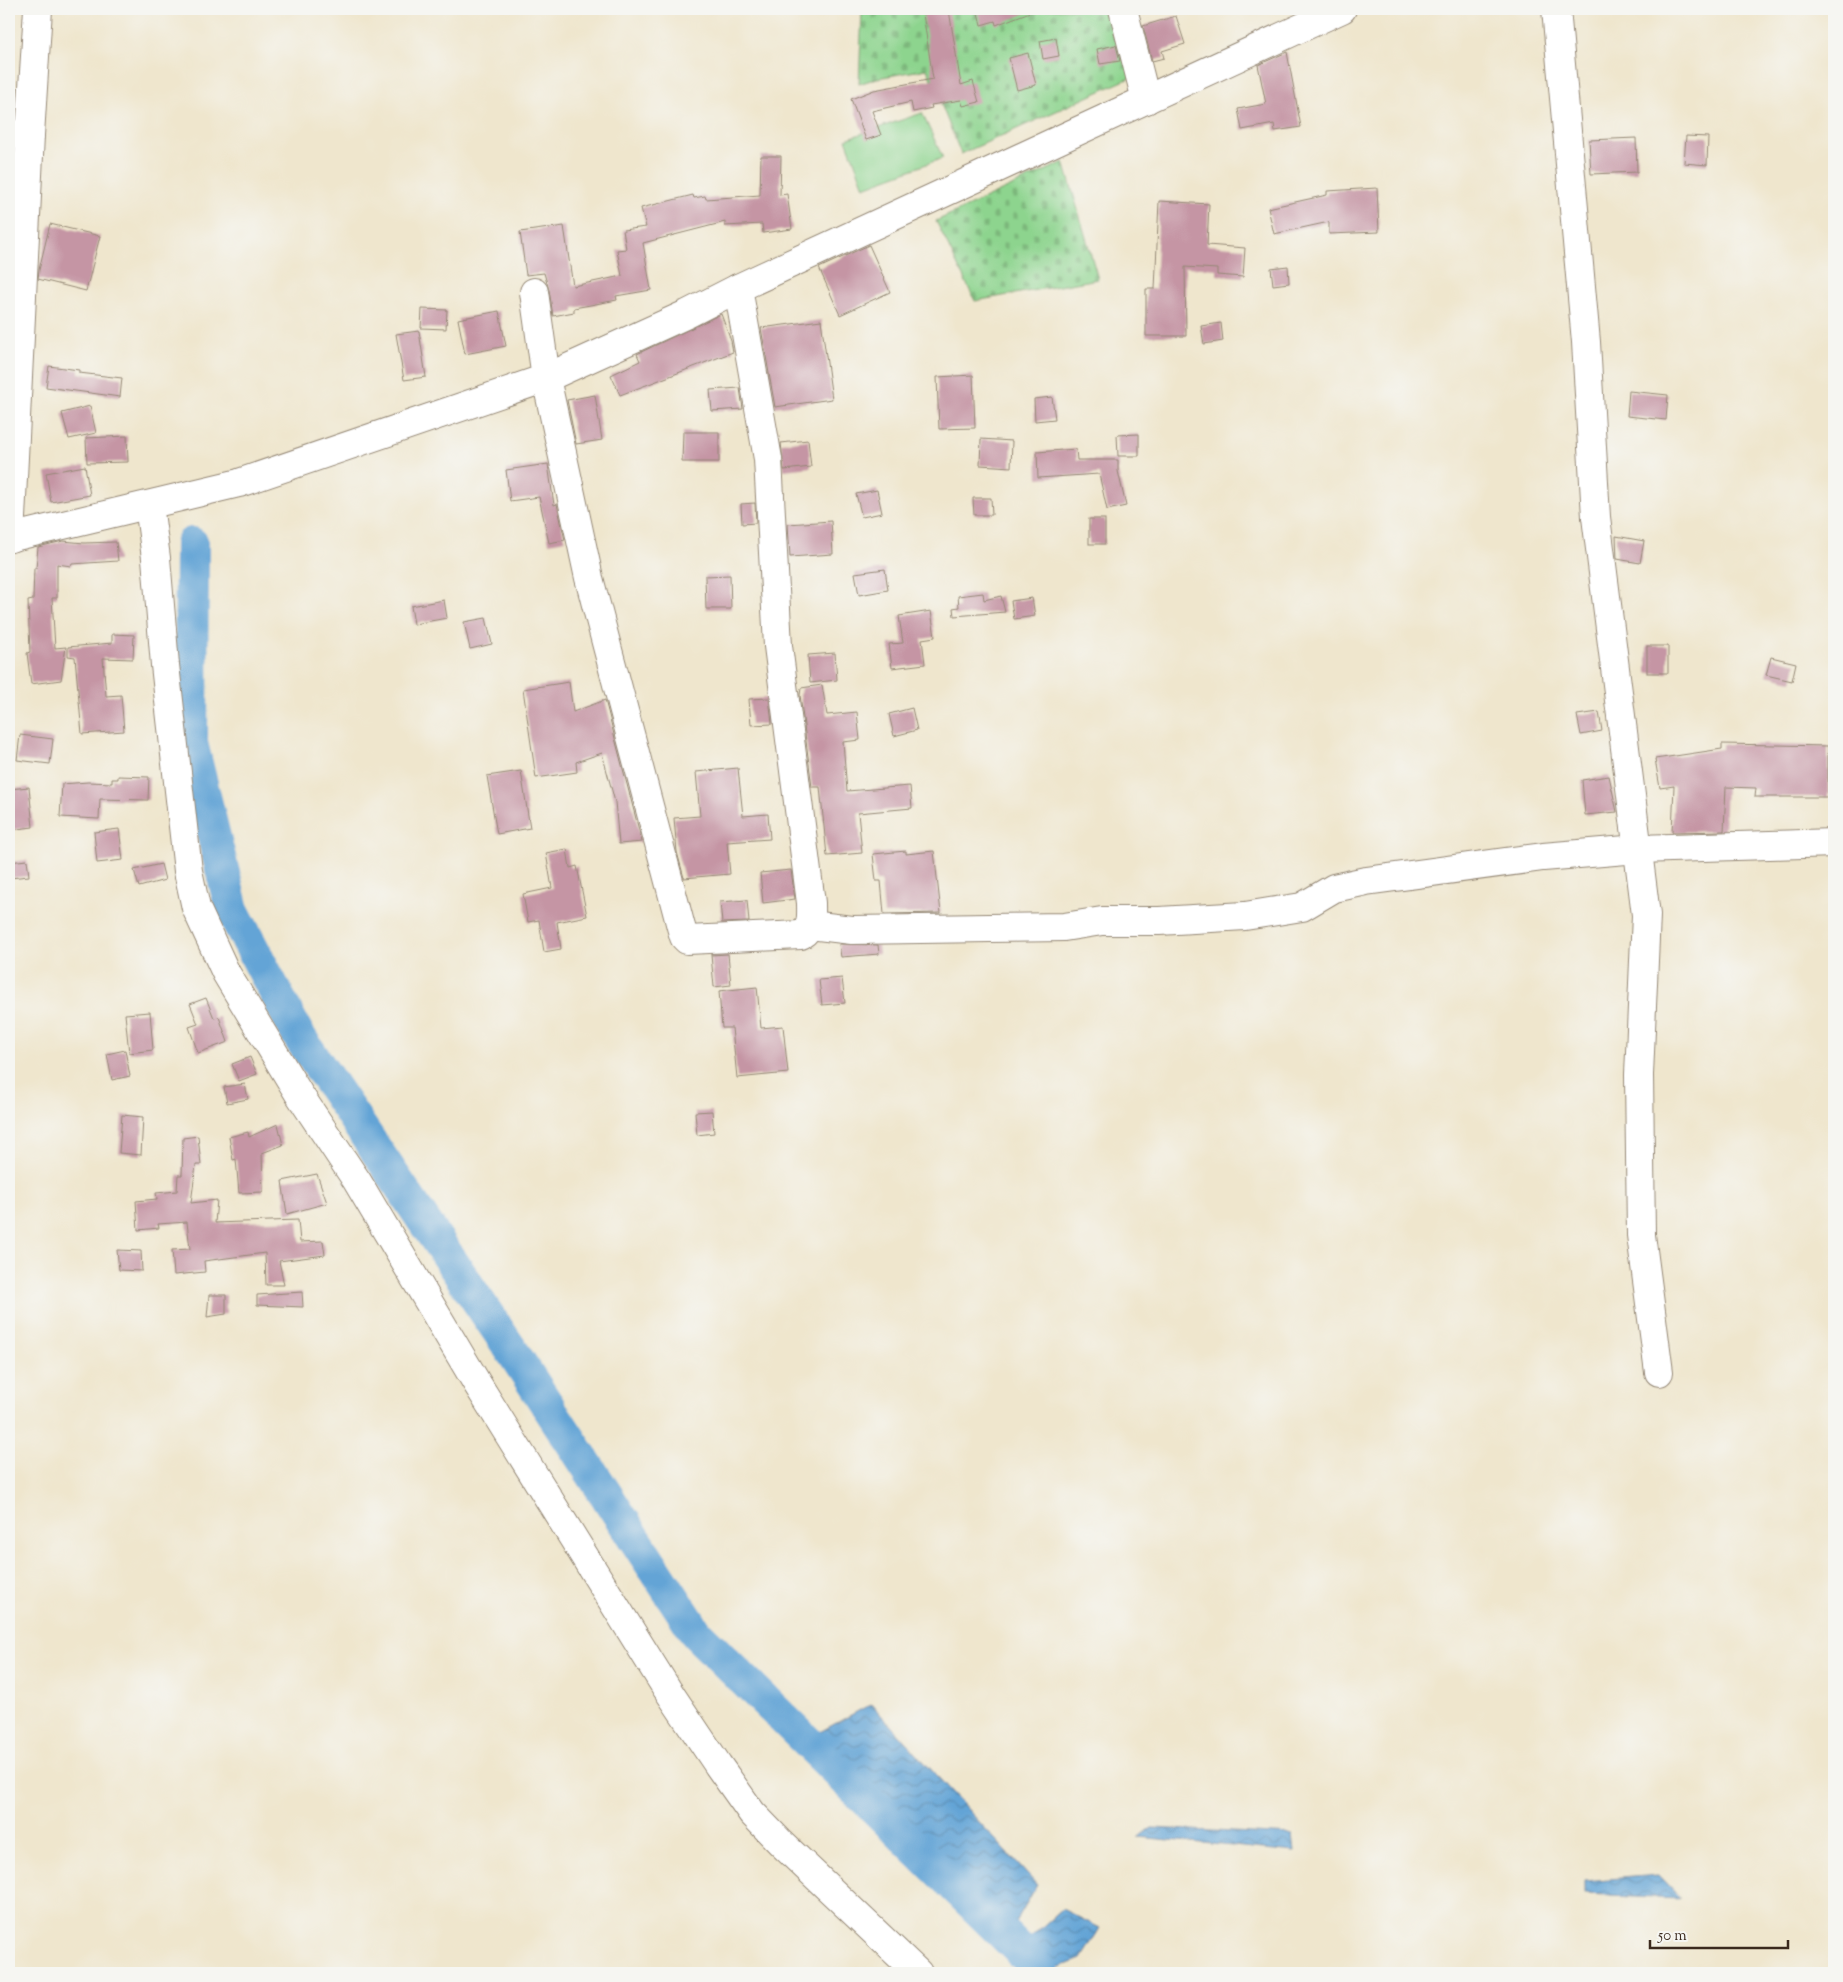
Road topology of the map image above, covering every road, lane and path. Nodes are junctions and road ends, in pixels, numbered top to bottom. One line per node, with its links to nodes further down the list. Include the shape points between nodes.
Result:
1 (38, 9): 6 (street)
2 (1123, 9): 5 (street)
3 (1342, 9): 5 (street)
4 (1556, 9): 13 (street, via 1586,342 1596,517)
5 (1146, 100): 7 (street)
6 (19, 134): 11 (street)
7 (738, 288): 9 (street); 14 (street, via 768,459 778,646 811,903)
8 (534, 292): 9 (street)
9 (546, 378): 10 (street, via 239,483); 14 (street, via 589,578 684,937 687,940 802,934)
10 (149, 505): 11 (street); 16 (street, via 188,871 196,908 226,973 279,1062 357,1181 478,1385 718,1765 752,1813)
11 (9, 538)
12 (1834, 843): 13 (street)
13 (1638, 849): 14 (street, via 1543,857 1366,881 1334,888 1302,907 1246,916 1102,921 1064,927 852,930); 15 (street, via 1646,915 1639,1075 1641,1235)
14 (810, 925)
15 (1659, 1372)
16 (918, 1973)

